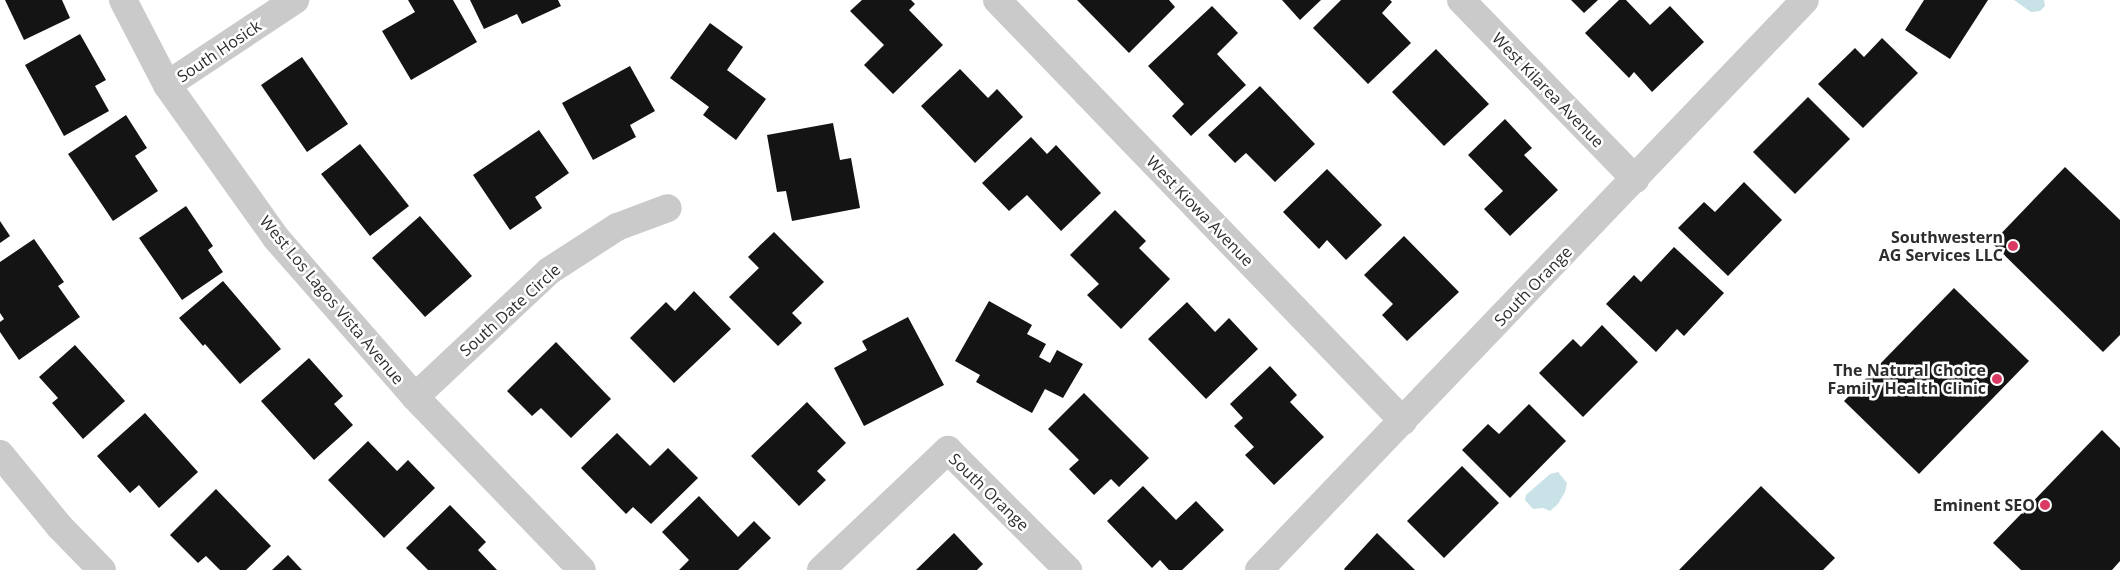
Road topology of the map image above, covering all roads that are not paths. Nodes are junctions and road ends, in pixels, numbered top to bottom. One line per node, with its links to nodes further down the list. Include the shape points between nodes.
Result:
1 (123, 0): 6 (street, West Los Lagos Vista Avenue)
2 (295, 0): 6 (street, South Hosick)
3 (997, 0): 10 (street, West Kiowa Avenue)
4 (1461, 0): 7 (street, West Kilarea Avenue)
5 (1806, 0): 7 (street, South Orange)
6 (167, 85): 9 (street, West Los Lagos Vista Avenue, via 276,238)
7 (1635, 180): 10 (street, South Orange)
8 (668, 208): 9 (street, South Date Circle, via 617,227 549,271)
9 (415, 397): 13 (street, West Los Lagos Vista Avenue)
10 (1402, 422): 16 (street, South Orange)
11 (0, 454): 12 (street, via 60,527)
12 (102, 570)
13 (582, 570)
14 (822, 570): 15 (street, South Orange, via 948,450)
15 (1068, 570)
16 (1259, 570)

